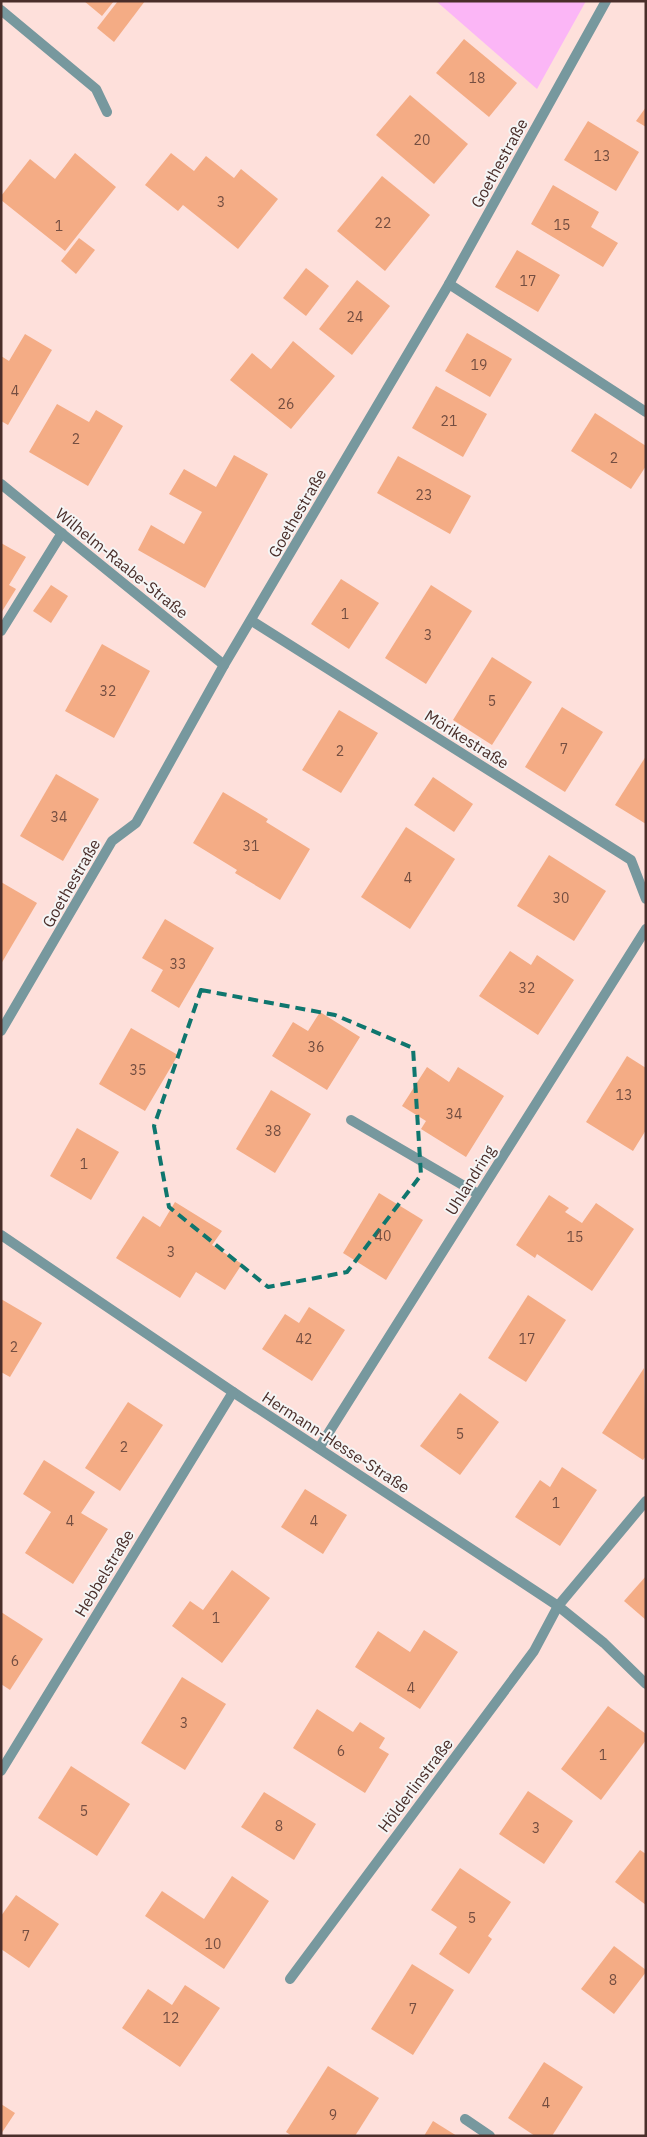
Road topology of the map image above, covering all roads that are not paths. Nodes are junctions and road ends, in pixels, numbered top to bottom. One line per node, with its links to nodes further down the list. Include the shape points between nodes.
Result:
1 (606, 1): 4 (street, Goethestraße)
2 (1, 10): 3 (street, via 96,89)
3 (107, 112)
4 (449, 284): 5 (street); 8 (street, Goethestraße)
5 (646, 412)
6 (1, 484): 7 (street, Wilhelm-Raabe-Straße)
7 (62, 533): 9 (street); 10 (street, Wilhelm-Raabe-Straße)
8 (252, 620): 10 (street, Goethestraße); 11 (street, Mörikestraße, via 631,860)
9 (1, 631)
10 (224, 666): 13 (street, Goethestraße, via 136,822 112,841)
11 (646, 899)
12 (646, 928): 15 (street, Uhlandring)
13 (1, 1031)
14 (351, 1120): 15 (street)
15 (478, 1194): 18 (street, Uhlandring)
16 (1, 1236): 17 (street, Hermann-Hesse-Straße)
17 (233, 1392): 18 (street, Hermann-Hesse-Straße); 22 (street, Hebbelstraße)
18 (319, 1448): 20 (street, Hermann-Hesse-Straße)
19 (646, 1501): 20 (street)
20 (558, 1606): 21 (street, Hermann-Hesse-Straße, via 604,1643); 23 (street, Hölderlinstraße, via 534,1651)
21 (646, 1684)
22 (1, 1770)
23 (290, 1978)
24 (465, 2119): 25 (street)
25 (490, 2136)

